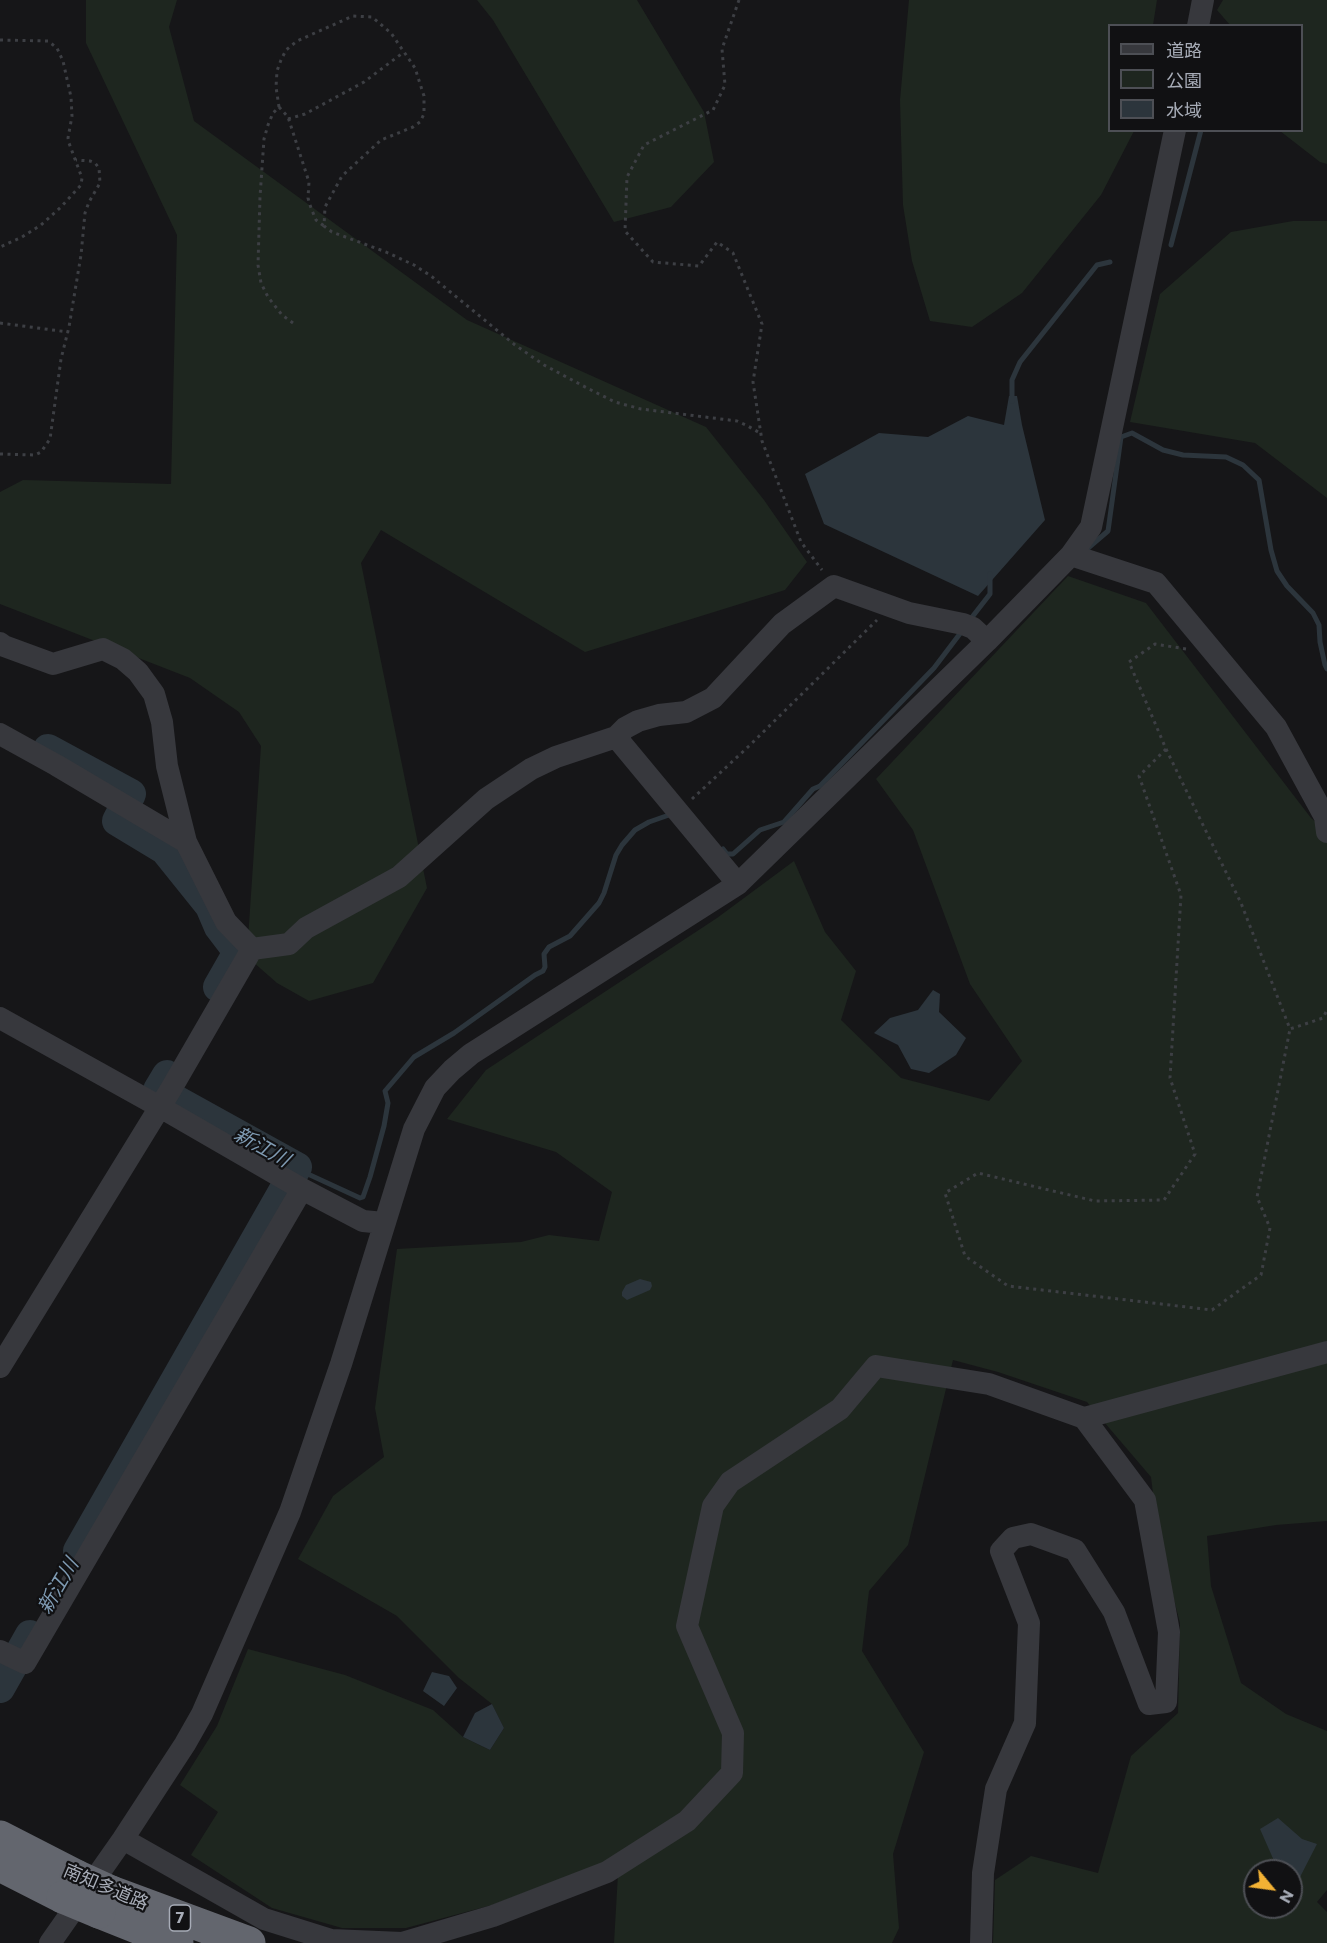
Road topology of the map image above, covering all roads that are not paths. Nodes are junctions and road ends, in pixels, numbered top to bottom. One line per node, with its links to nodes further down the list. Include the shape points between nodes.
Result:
1 (1203, 0): 2 (street)
2 (1198, 24)
3 (1175, 132): 4 (street, via 1091,527)
4 (1071, 555): 5 (street); 9 (street, via 1156,583 1275,727 1325,817)
5 (987, 641): 8 (street, via 963,624 909,614 834,586 782,624 713,698 686,712 638,721); 11 (street)
6 (0, 643): 10 (street, via 53,664 103,649 138,672 154,694 162,722 167,766)
7 (0, 734): 10 (street)
8 (616, 736): 11 (street); 12 (street, via 555,756 531,769 486,799 399,877 306,928 289,944)
9 (1327, 832)
10 (186, 842): 12 (street, via 226,922)
11 (738, 884): 16 (street, via 471,1054 452,1070 435,1088 414,1129)
12 (252, 949): 14 (street)
13 (0, 1018): 14 (street)
14 (164, 1101): 15 (street); 18 (street)
15 (301, 1189): 16 (street, via 363,1221); 20 (street, via 25,1663)
16 (384, 1223): 22 (street, via 338,1375 290,1512 202,1714)
17 (1327, 1352): 19 (street)
18 (0, 1367)
19 (1084, 1418): 22 (street, via 989,1384 876,1366 840,1409 730,1482 713,1506 687,1626 733,1733 732,1773 687,1821 607,1872 493,1916 402,1943 331,1941 264,1919); 29 (street, via 1145,1500 1169,1632 1166,1701 1149,1704 1114,1611 1075,1550 1031,1534 1013,1538 1001,1551 1029,1623 1025,1723 996,1789 983,1873)
20 (2, 1652)
21 (0, 1837): 24 (highway, 南知多道路 / 7)
22 (123, 1839): 26 (street)
23 (0, 1865): 24 (highway, 南知多道路 / 7)
24 (70, 1886): 25 (highway, 南知多道路 / 7, bridge)
25 (105, 1902): 27 (highway, 南知多道路 / 7); 28 (highway, 南知多道路 / 7)
26 (50, 1943)
27 (177, 1943)
28 (249, 1943)
29 (981, 1943)

